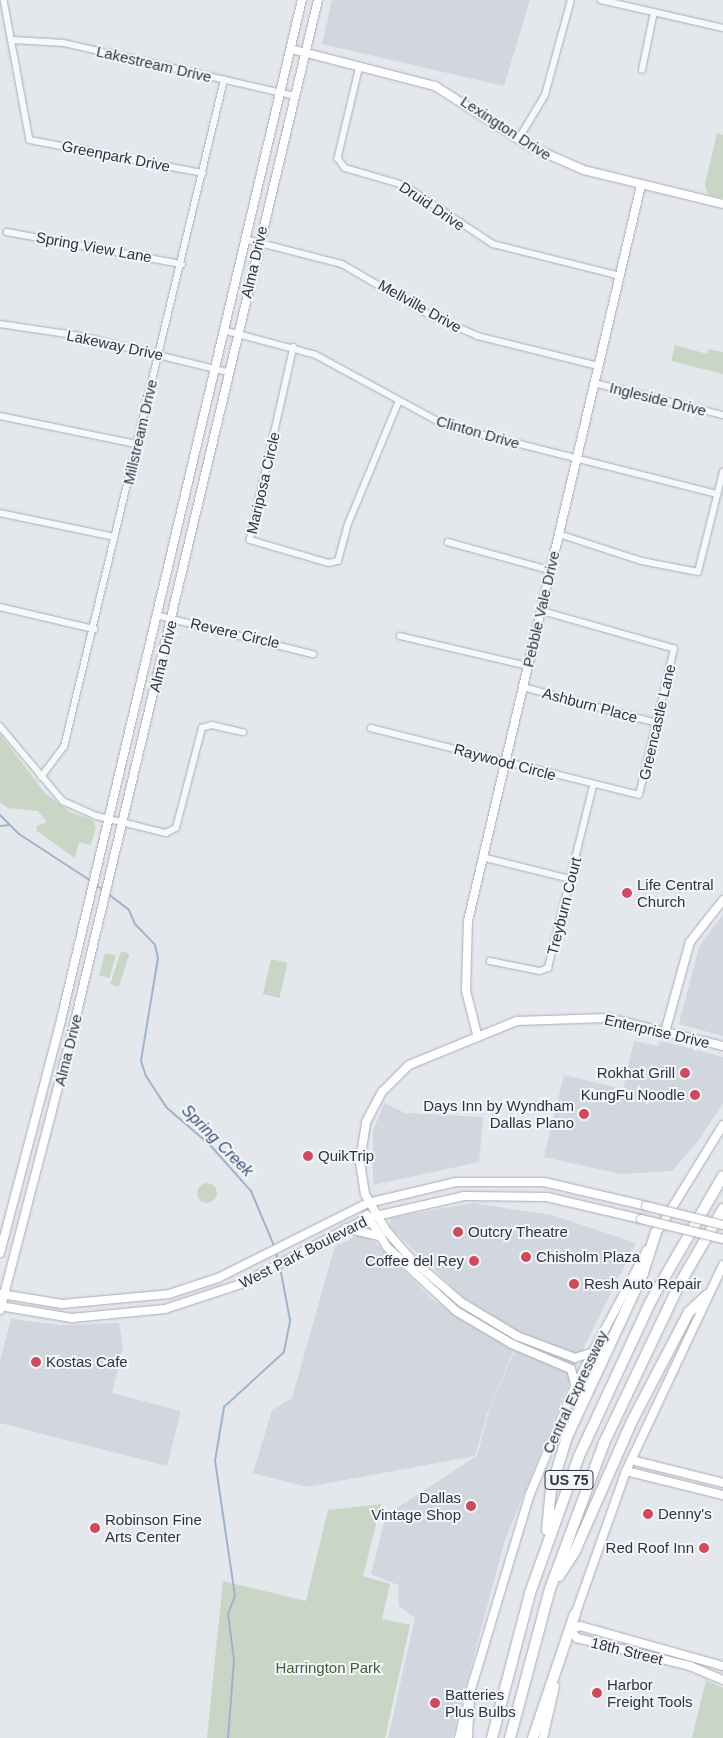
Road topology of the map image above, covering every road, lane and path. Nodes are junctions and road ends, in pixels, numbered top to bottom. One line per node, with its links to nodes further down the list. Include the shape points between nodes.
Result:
1 (4, 0): 8 (street)
2 (302, 0): 9 (main road, Alma Drive)
3 (318, 0): 10 (main road, Alma Drive)
4 (571, 0): 16 (street, via 545,95)
5 (601, 0): 6 (street)
6 (654, 12): 7 (street); 12 (street)
7 (723, 28)
8 (13, 40): 13 (street, Lakestream Drive, via 64,43); 17 (street, Greenpark Drive, via 21,110 30,140)
9 (291, 49): 10 (main road, Lexington Drive); 14 (main road, Alma Drive)
10 (306, 52): 11 (main road, Lexington Drive); 15 (main road, Alma Drive)
11 (360, 66): 16 (main road, Lexington Drive, via 414,78 452,94); 24 (street, Druid Drive, via 338,158 345,168 404,185 493,244)
12 (642, 70)
13 (224, 80): 14 (street, Lakestream Drive); 17 (street, Millstream Drive)
14 (280, 92): 15 (street, Lakestream Drive); 21 (main road, Alma Drive)
15 (295, 96): 22 (main road, Alma Drive)
16 (518, 140): 18 (main road, Lexington Drive, via 566,164)
17 (202, 173): 23 (street, Millstream Drive)
18 (641, 185): 19 (main road, Lexington Drive); 24 (main road, Pebble Vale Drive)
19 (723, 204)
20 (7, 232): 23 (street, Spring View Lane)
21 (245, 239): 22 (street, Mellville Drive); 26 (main road, Alma Drive)
22 (259, 242): 27 (main road, Alma Drive); 30 (street, Mellville Drive, via 342,264 430,315 478,336)
23 (182, 264): 29 (street, Millstream Drive)
24 (620, 276): 30 (main road, Pebble Vale Drive)
25 (0, 324): 29 (street, Lakeway Drive)
26 (223, 330): 27 (street, Clinton Drive); 31 (main road, Alma Drive)
27 (237, 333): 28 (street, Clinton Drive); 32 (main road, Alma Drive)
28 (294, 347): 34 (street, Clinton Drive, via 316,355); 34 (street, Mariposa Circle, via 250,540 329,563 338,561 348,524)
29 (158, 354): 31 (street, Lakeway Drive); 37 (street, Millstream Drive)
30 (598, 366): 33 (main road, Pebble Vale Drive)
31 (214, 368): 32 (street, Lakeway Drive); 48 (main road, Alma Drive)
32 (228, 372): 49 (main road, Alma Drive)
33 (594, 384): 35 (street, Ingleside Drive); 38 (main road, Pebble Vale Drive)
34 (398, 403): 38 (street, Clinton Drive, via 456,428)
35 (723, 415)
36 (0, 416): 37 (street)
37 (137, 444): 43 (street, Millstream Drive)
38 (578, 457): 40 (street, Clinton Drive); 42 (main road, Pebble Vale Drive)
39 (723, 472): 40 (street)
40 (717, 494): 42 (street, via 698,572 642,560)
41 (0, 513): 43 (street)
42 (559, 534): 45 (main road, Pebble Vale Drive)
43 (115, 537): 50 (street, Millstream Drive)
44 (448, 542): 45 (street)
45 (550, 570): 47 (main road, Pebble Vale Drive)
46 (0, 607): 50 (street)
47 (541, 611): 53 (main road, Pebble Vale Drive); 55 (street, Greencastle Lane, via 674,649)
48 (156, 614): 49 (street, Revere Circle); 63 (main road, Alma Drive)
49 (172, 618): 52 (street, Revere Circle); 64 (main road, Alma Drive)
50 (94, 629): 60 (street, Millstream Drive, via 64,747)
51 (400, 636): 53 (street)
52 (313, 654)
53 (528, 666): 54 (main road, Pebble Vale Drive)
54 (523, 687): 55 (street, Ashburn Place); 59 (main road, Pebble Vale Drive)
55 (657, 723): 62 (street, Greencastle Lane)
56 (0, 726): 60 (street)
57 (371, 728): 59 (street, Raywood Circle)
58 (243, 732): 64 (street, via 212,725 202,728 172,832)
59 (505, 760): 61 (street, Raywood Circle); 65 (main road, Pebble Vale Drive)
60 (41, 777): 63 (street, via 63,801)
61 (593, 786): 62 (street, Raywood Circle); 66 (street, Treyburn Court)
62 (639, 795)
63 (107, 818): 64 (street); 69 (main road, Alma Drive)
64 (121, 822): 70 (main road, Alma Drive)
65 (482, 857): 66 (street); 72 (main road, Pebble Vale Drive, via 465,951 467,1001)
66 (570, 879): 68 (street, Treyburn Court, via 548,968 540,971)
67 (723, 900): 71 (main road, via 690,942)
68 (490, 961)
69 (71, 978): 70 (main road); 75 (main road, Alma Drive)
70 (84, 981): 76 (main road, Alma Drive)
71 (665, 1032): 72 (main road, Enterprise Drive, via 607,1018 574,1016 517,1021); 73 (main road, Enterprise Drive)
72 (477, 1034): 78 (main road, Enterprise Drive, via 421,1057 382,1092 366,1122 362,1144 360,1172)
73 (723, 1046)
74 (723, 1125): 84 (main road, Central Expressway)
75 (29, 1144): 76 (main road); 87 (main road, Alma Drive)
76 (43, 1147): 92 (main road, Alma Drive)
77 (723, 1176): 106 (highway, Central Expressway / US 75, via 618,1367)
78 (368, 1202): 80 (main road, Enterprise Drive); 81 (main road); 82 (main road, West Park Boulevard, bridge, via 442,1184 504,1180 569,1186); 90 (main road, West Park Boulevard)
79 (723, 1209): 107 (highway, US 75, via 679,1285 616,1414)
80 (377, 1214): 81 (main road, West Park Boulevard); 86 (main road, West Park Boulevard, bridge, via 442,1199 508,1194 547,1197); 89 (main road, Enterprise Drive, via 394,1240)
81 (367, 1218): 83 (main road, West Park Boulevard); 85 (main road)
82 (723, 1225)
83 (344, 1228): 85 (main road); 94 (main road, West Park Boulevard, via 258,1276)
84 (656, 1232): 98 (main road, Central Expressway); 106 (highway, via 643,1273 567,1437 551,1489)
85 (379, 1237): 91 (main road)
86 (723, 1240)
87 (0, 1253)
88 (723, 1265): 93 (main road)
89 (434, 1281): 91 (main road); 96 (main road, Enterprise Drive)
90 (201, 1284): 92 (main road, West Park Boulevard, via 152,1298 99,1303 42,1302); 94 (main road)
91 (427, 1287): 97 (main road, via 456,1311)
92 (2, 1294): 95 (main road, Alma Drive)
93 (707, 1295): 100 (main road); 107 (highway, via 689,1312 632,1421 575,1551)
94 (204, 1298): 95 (main road, West Park Boulevard, via 111,1317 52,1316)
95 (0, 1308)
96 (517, 1336): 97 (main road); 98 (main road, Enterprise Drive, via 575,1358)
97 (512, 1344): 99 (main road, via 571,1369)
98 (591, 1353): 99 (main road, Central Expressway)
99 (575, 1386): 114 (main road, Central Expressway, via 514,1539)
100 (631, 1460): 101 (main road); 102 (main road)
101 (626, 1472): 104 (main road); 108 (main road)
102 (713, 1481): 103 (main road); 104 (main road)
103 (723, 1484)
104 (710, 1492): 105 (main road)
105 (723, 1495)
106 (545, 1547): 117 (highway, Central Expressway / US 75)
107 (550, 1589): 118 (highway, US 75)
108 (575, 1614): 109 (main road); 119 (highway)
109 (570, 1630): 110 (main road, 18th Street, via 580,1626); 111 (main road, 18th Street, via 577,1638); 120 (main road)
110 (660, 1646): 111 (main road); 112 (main road, 18th Street)
111 (657, 1658): 113 (main road, 18th Street)
112 (723, 1666)
113 (723, 1680)
114 (469, 1694): 115 (main road, Central Expressway); 116 (highway)
115 (459, 1738)
116 (467, 1738)
117 (492, 1738)
118 (510, 1738)
119 (532, 1738)
120 (543, 1738)

